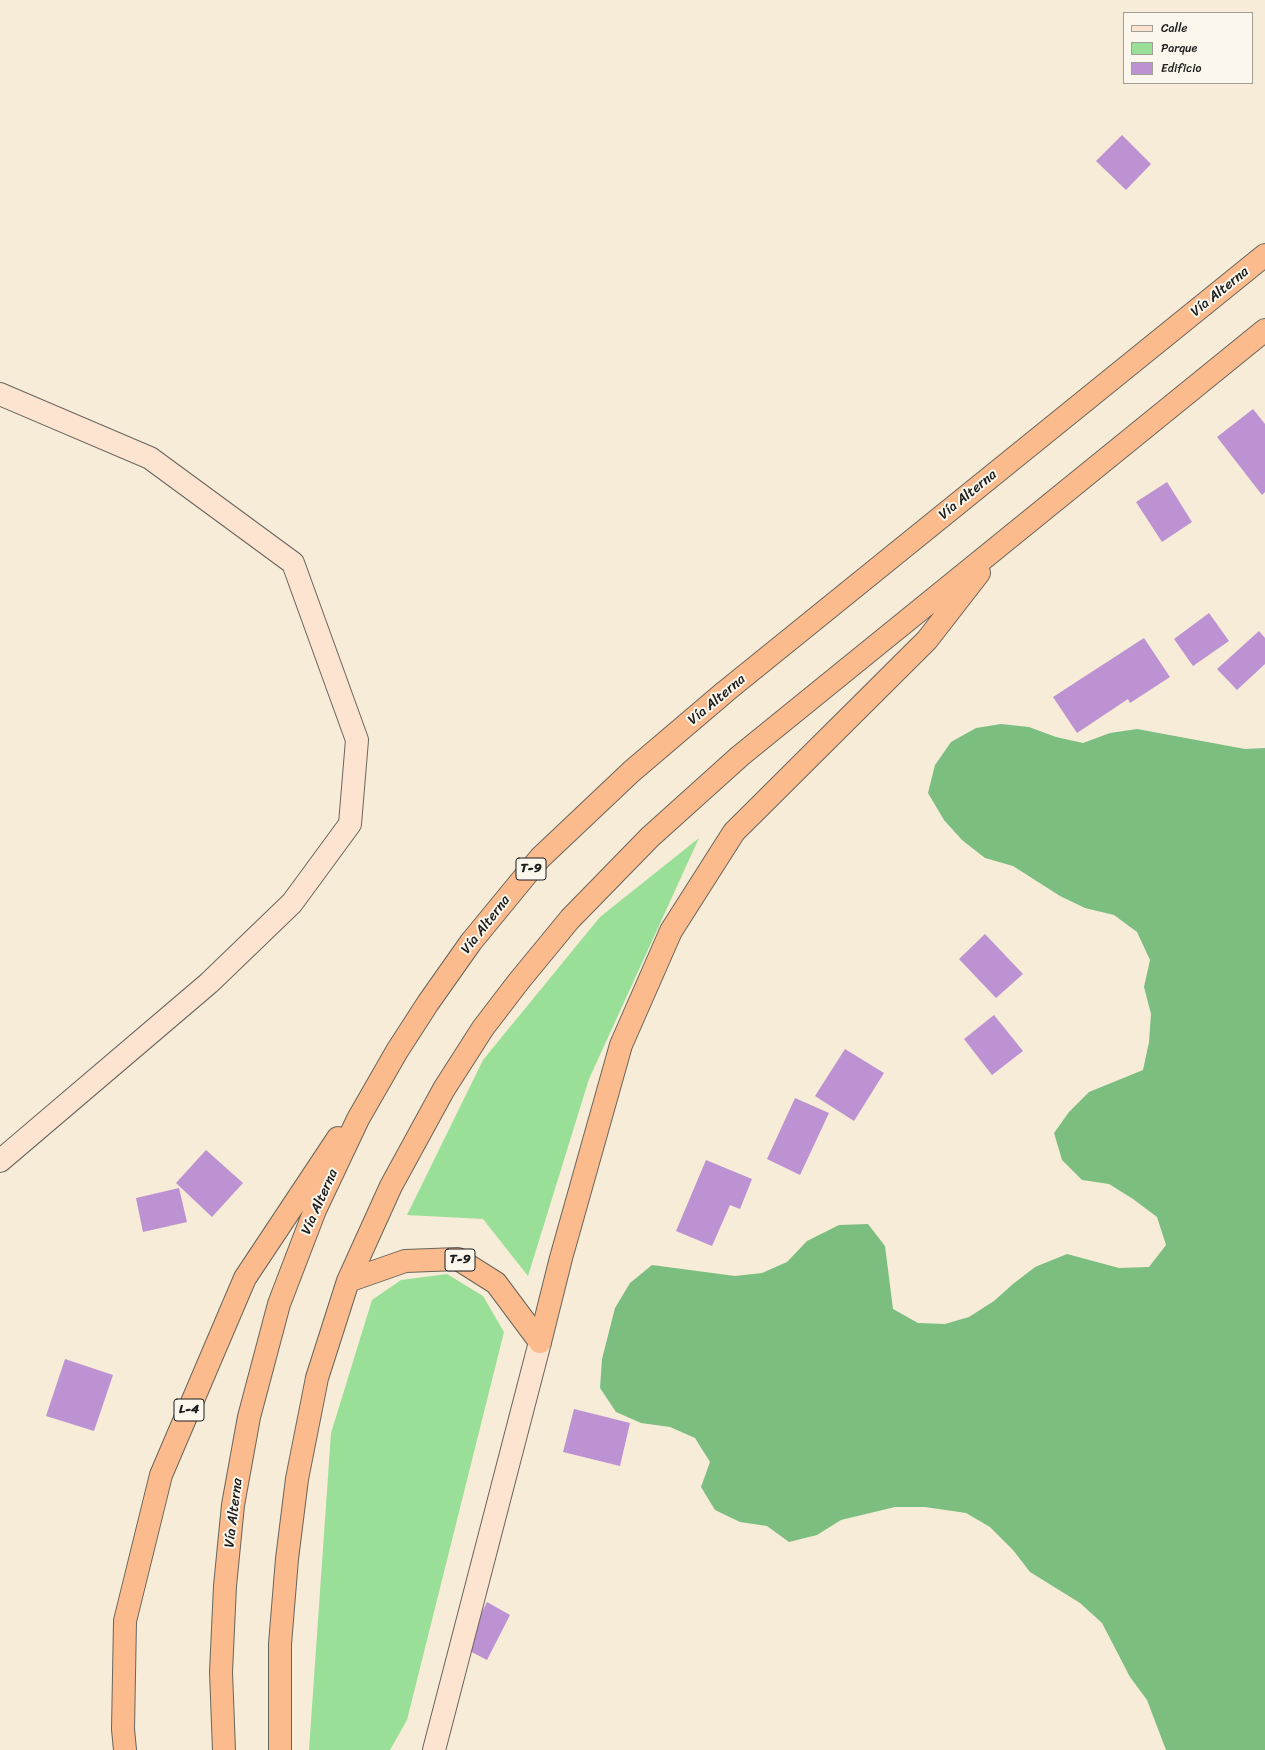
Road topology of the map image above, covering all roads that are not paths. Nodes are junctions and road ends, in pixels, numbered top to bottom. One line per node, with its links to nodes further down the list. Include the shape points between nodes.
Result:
1 (1265, 255): 5 (highway, Vía Alterna / T-9, via 726,691 632,771 540,858 471,942 428,1003)
2 (1265, 330): 4 (highway)
3 (0, 394): 6 (main road, via 150,458 293,563 357,740 350,824 292,903 209,984)
4 (1002, 543): 7 (highway, via 740,756 650,837 570,919 483,1028 444,1088 391,1186); 8 (highway, via 927,640 734,832 672,931 621,1045)
5 (364, 1109): 9 (highway, L-4, via 334,1142 245,1278 161,1475 125,1621); 10 (highway, Vía Alterna / T-9, via 315,1210 279,1304 249,1417 233,1505 225,1586 221,1672)
6 (0, 1161)
7 (348, 1281): 8 (highway, T-9, via 405,1261 458,1259 496,1283); 11 (highway, via 317,1378 297,1479 280,1644)
8 (540, 1342): 12 (main road)
9 (125, 1750)
10 (224, 1750)
11 (280, 1750)
12 (434, 1750)

